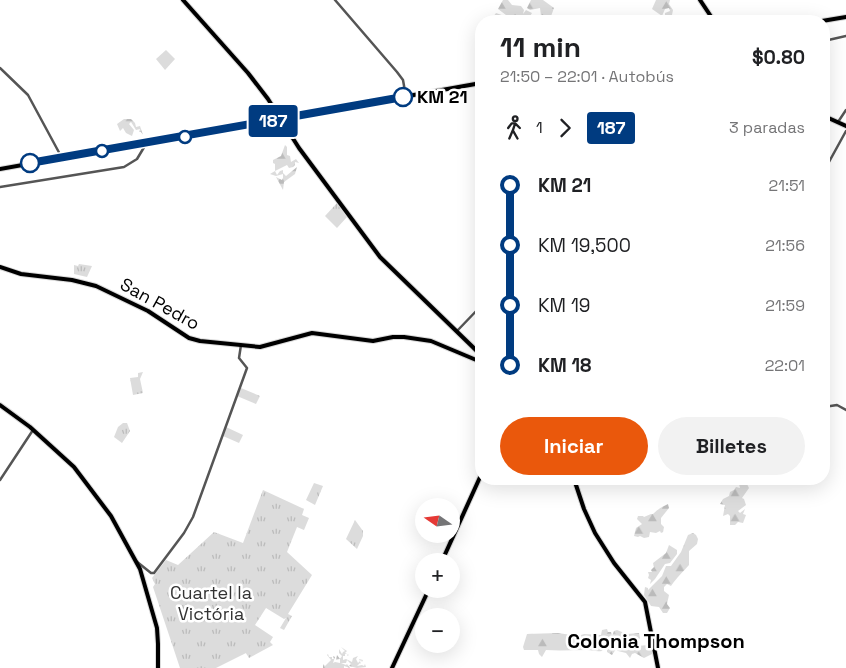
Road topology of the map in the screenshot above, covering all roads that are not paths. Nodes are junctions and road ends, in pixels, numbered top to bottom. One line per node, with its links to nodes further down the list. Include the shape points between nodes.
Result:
1 (183, 0): 13 (main road, via 255,82)
2 (335, 0): 11 (street, via 397,72)
3 (700, 0): 4 (main road)
4 (710, 15)
5 (846, 17): 6 (main road)
6 (830, 20)
7 (846, 36): 8 (street)
8 (830, 40)
9 (0, 68): 19 (street, via 28,95)
10 (475, 84): 11 (main road)
11 (406, 97): 13 (main road)
12 (846, 110): 15 (street)
13 (282, 119): 18 (main road); 25 (main road, via 309,162 380,258)
14 (830, 119): 15 (main road)
15 (838, 122): 16 (main road)
16 (846, 126)
17 (846, 131): 20 (street)
18 (146, 144): 19 (main road); 22 (street, via 137,159 124,167)
19 (62, 158): 21 (main road)
20 (830, 160)
21 (0, 169)
22 (0, 187)
23 (0, 267): 26 (main road, San Pedro, via 19,274 93,285 148,311 191,338)
24 (475, 312): 25 (street)
25 (457, 331): 27 (main road)
26 (241, 345): 28 (main road, San Pedro, via 260,347 312,333 373,341 404,336 431,341); 37 (street, via 239,358 247,368 190,524 154,573)
27 (475, 349)
28 (475, 359)
29 (0, 405): 32 (main road)
30 (830, 406): 31 (street)
31 (846, 410)
32 (33, 430): 33 (street); 37 (main road, via 74,467 111,516)
33 (0, 480)
34 (476, 485): 36 (main road)
35 (576, 485): 41 (main road, via 599,540 646,602)
36 (446, 553)
37 (139, 564): 39 (main road, via 152,605)
38 (425, 598): 40 (main road)
39 (158, 668)
40 (392, 668)
41 (658, 668)

